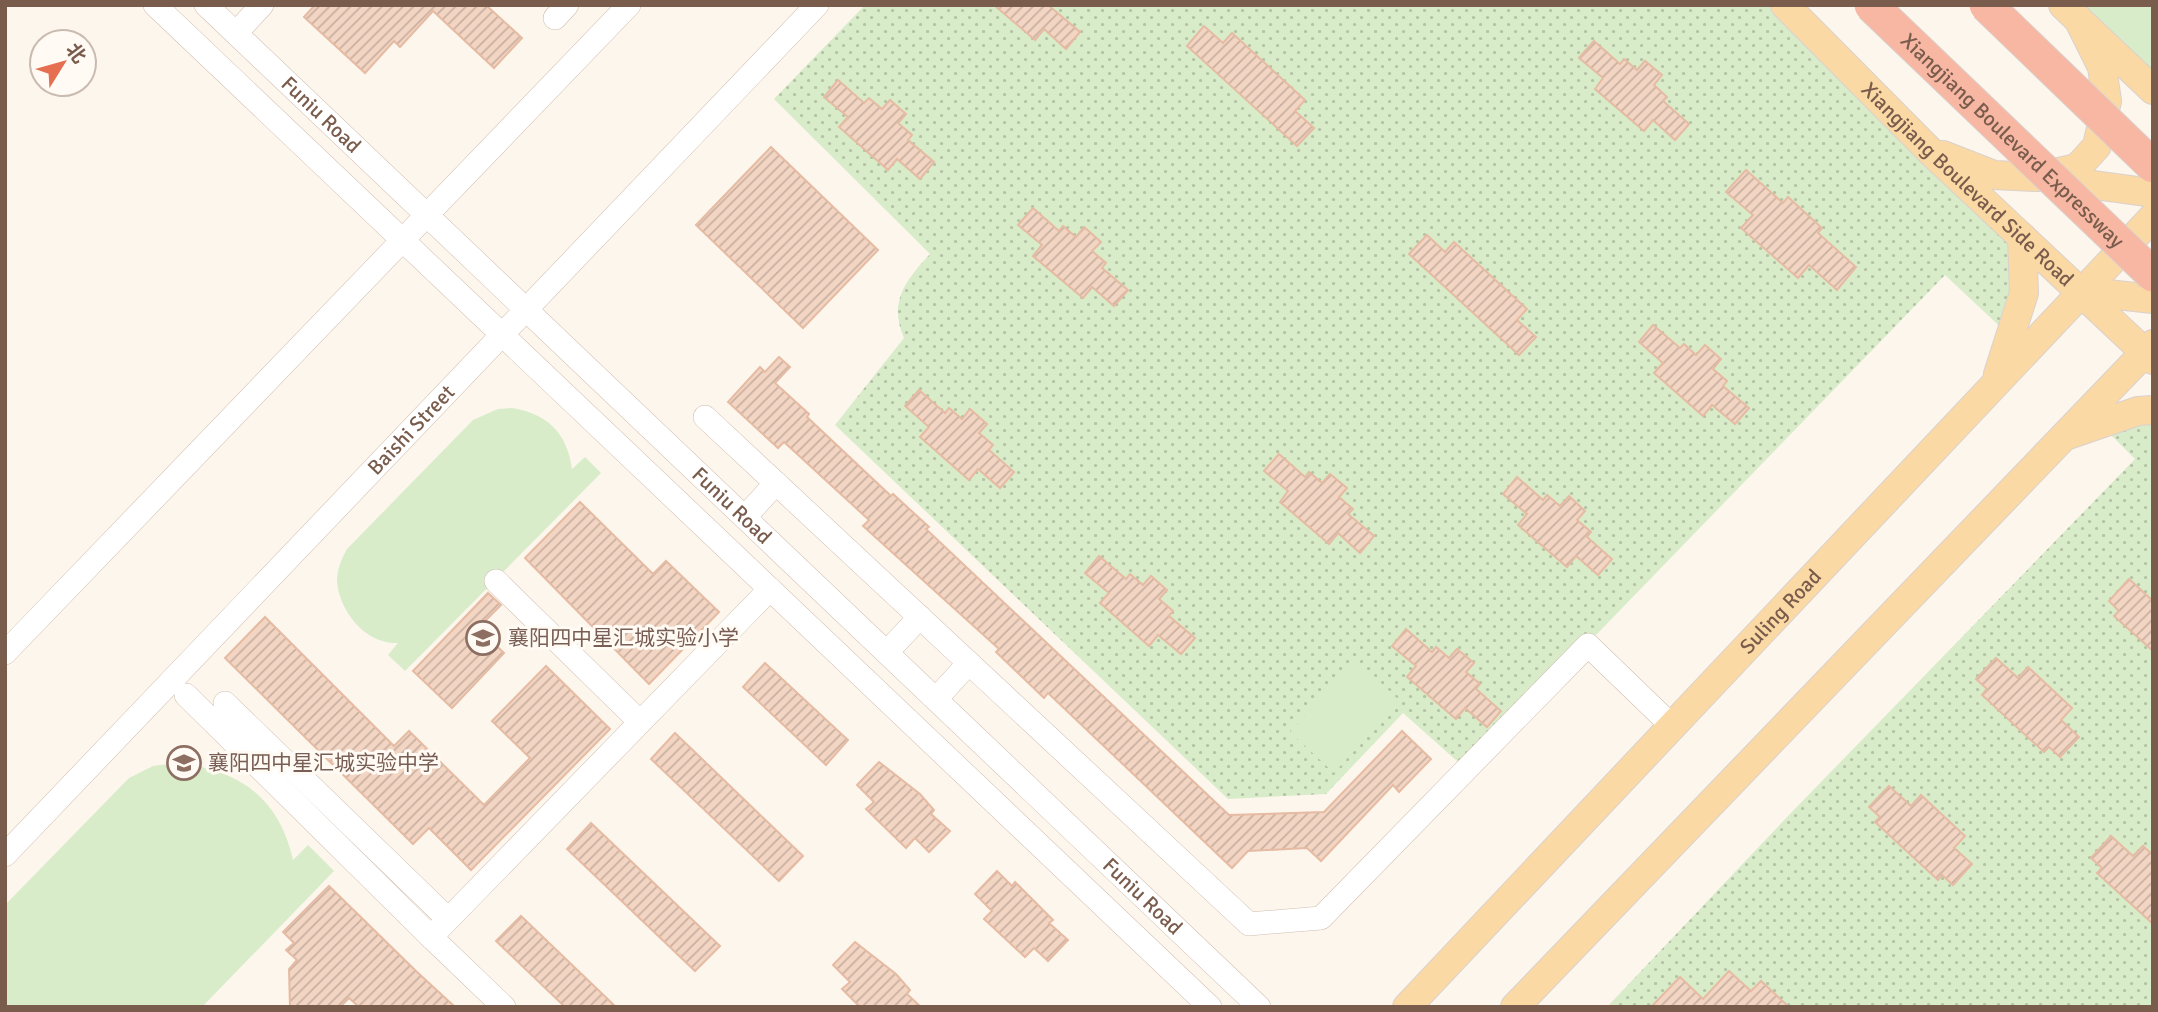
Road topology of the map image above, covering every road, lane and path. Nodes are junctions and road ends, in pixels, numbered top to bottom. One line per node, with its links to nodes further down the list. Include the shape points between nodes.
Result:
1 (155, 5): 19 (street)
2 (206, 5): 10 (street, Funiu Road)
3 (262, 5): 10 (street)
4 (629, 5): 16 (street)
5 (817, 5): 23 (street, Baishi Street)
6 (1785, 5): 12 (main road, Xiangjiang Boulevard Side Road)
7 (1871, 5): 20 (highway, Xiangjiang Boulevard Expressway, bridge)
8 (1986, 5): 13 (highway, bridge)
9 (2070, 12): 11 (main road); 14 (main road, via 2102,67 2107,101 2097,146 2077,168)
10 (236, 33): 16 (street, Funiu Road)
11 (2150, 85)
12 (1930, 151): 14 (main road, via 1994,175); 18 (main road, Xiangjiang Boulevard Side Road)
13 (2153, 166)
14 (2037, 177): 15 (main road)
15 (2153, 193)
16 (428, 216): 19 (street); 23 (street, Funiu Road)
17 (2153, 216): 21 (main road, Suling Road)
18 (2022, 237): 21 (main road, Xiangjiang Boulevard Side Road); 26 (main road, via 2024,293)
19 (403, 242): 24 (street); 36 (street)
20 (2153, 275)
21 (2080, 292): 22 (main road); 25 (main road, Xiangjiang Boulevard Side Road); 26 (main road, Suling Road)
22 (2153, 299)
23 (527, 310): 24 (street, Baishi Street); 31 (street, Funiu Road)
24 (502, 335): 33 (street); 43 (street, Baishi Street)
25 (2150, 352): 29 (main road)
26 (1995, 384): 42 (main road, Suling Road)
27 (2153, 410): 29 (main road)
28 (705, 417): 30 (street)
29 (2062, 437): 50 (main road)
30 (776, 483): 31 (street); 34 (street)
31 (744, 517): 35 (street, Funiu Road)
32 (496, 580): 41 (street)
33 (770, 589): 41 (street); 47 (street)
34 (920, 617): 35 (street); 37 (street)
35 (887, 652): 39 (street, Funiu Road)
36 (5, 653)
37 (969, 663): 39 (street); 42 (street, via 1250,925 1321,918 1588,645)
38 (186, 695): 45 (street)
39 (936, 699): 48 (street, Funiu Road)
40 (225, 703): 44 (street)
41 (640, 722): 44 (street)
42 (1672, 726): 49 (main road, Suling Road)
43 (5, 855)
44 (448, 919): 45 (street)
45 (431, 937): 46 (street)
46 (504, 1007)
47 (1210, 1007)
48 (1259, 1007)
49 (1407, 1007)
50 (1515, 1007)

